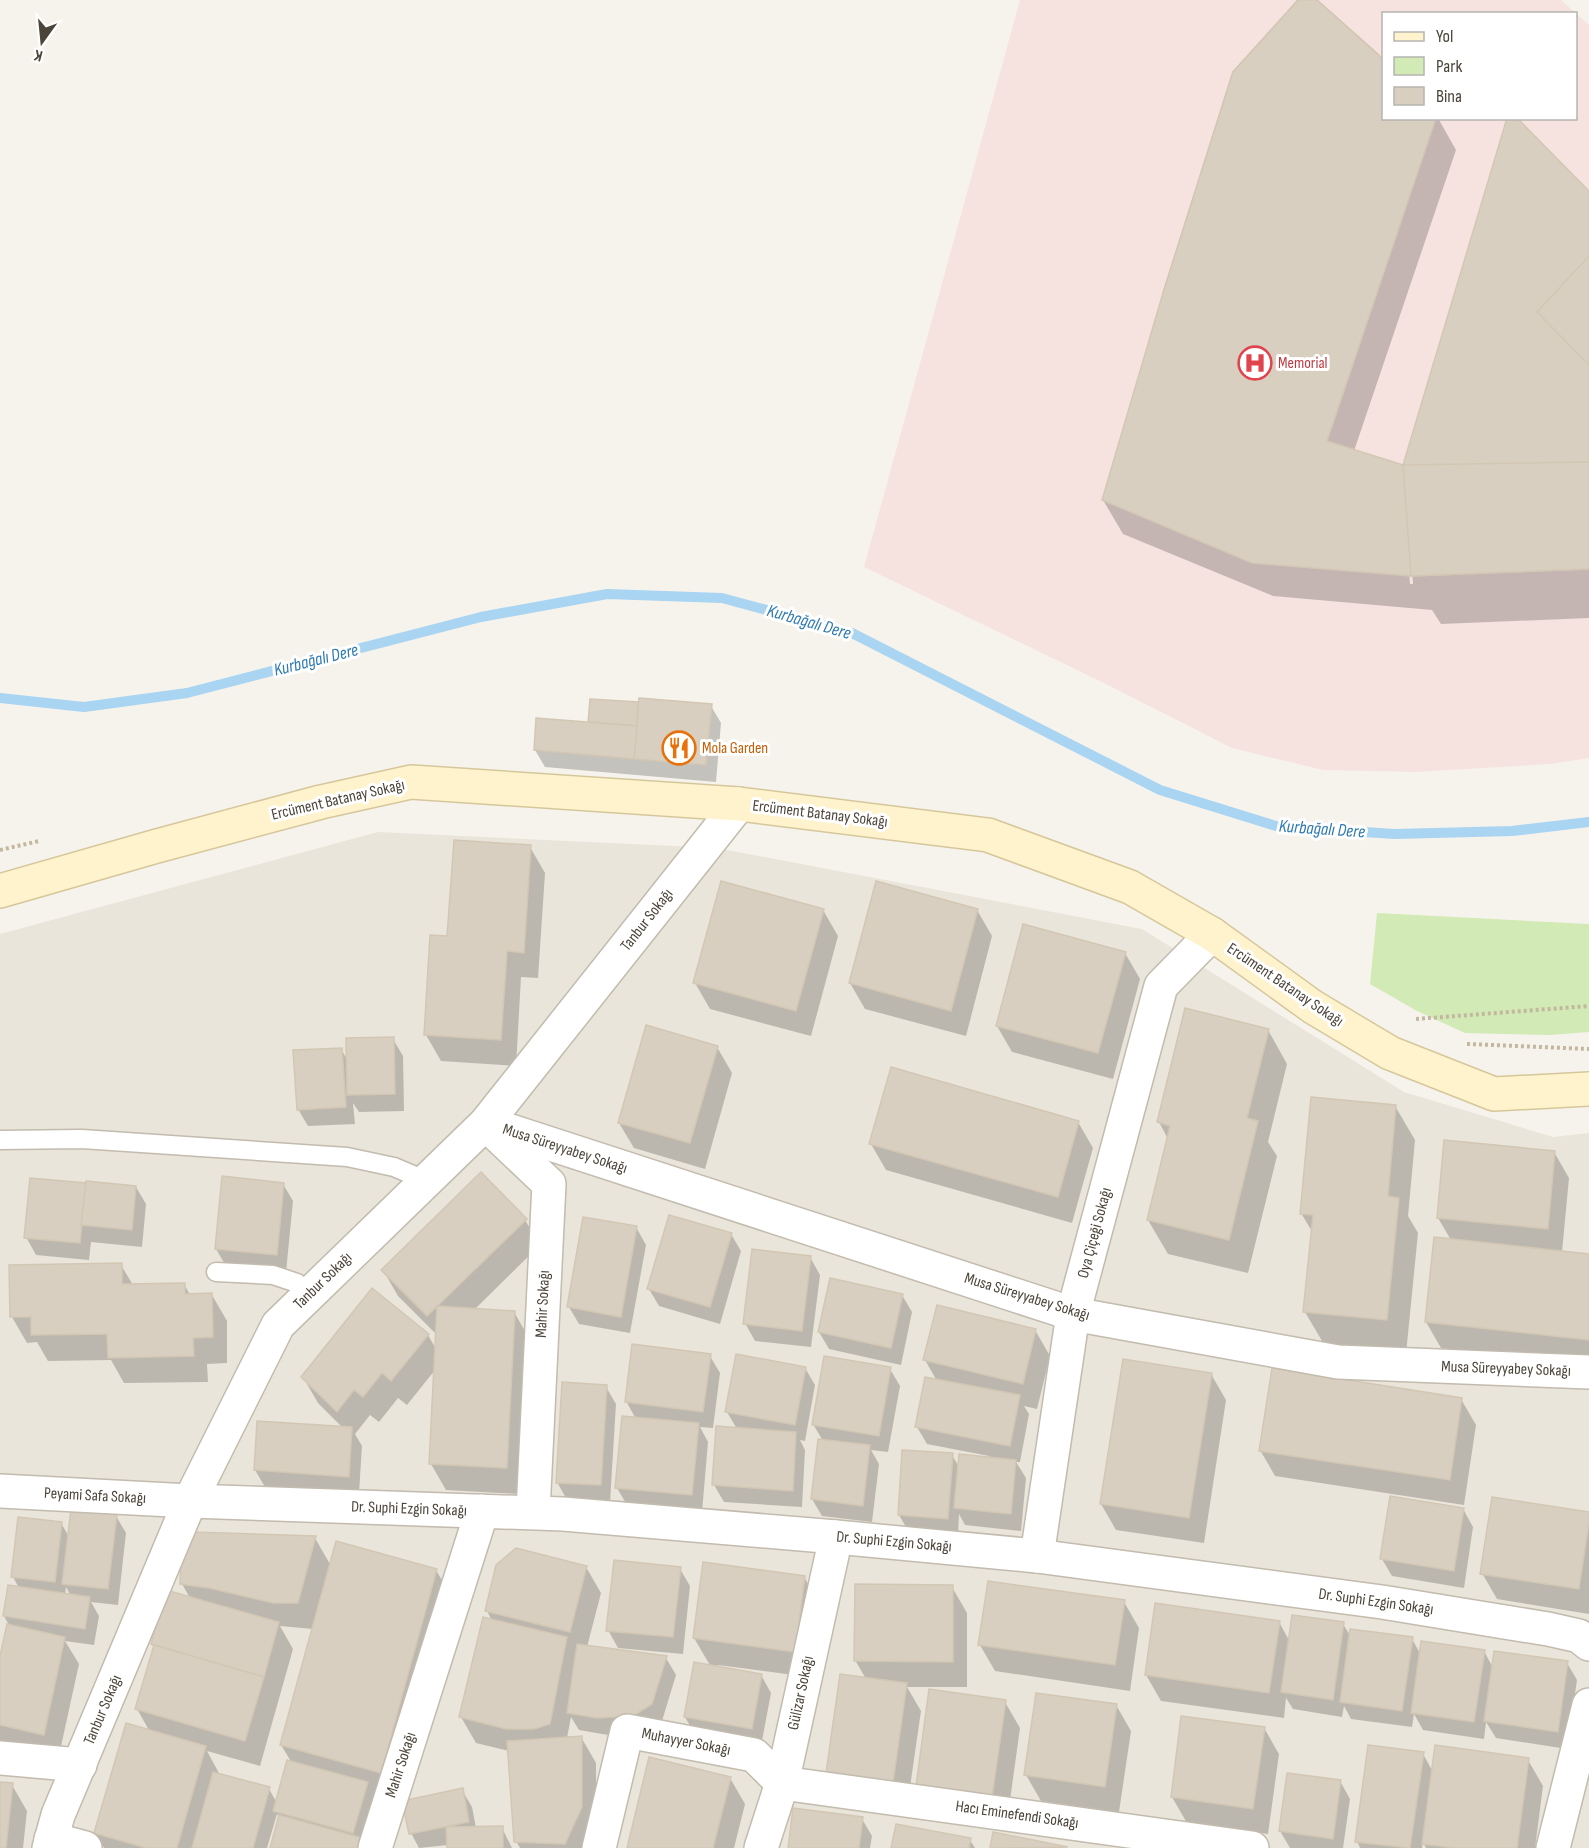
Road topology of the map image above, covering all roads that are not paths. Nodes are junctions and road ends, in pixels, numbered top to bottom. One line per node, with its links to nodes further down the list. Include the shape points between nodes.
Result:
1 (739, 804): 2 (street, Ercüment Batanay Sokağı, via 411,782 321,802); 3 (street, Ercüment Batanay Sokağı, via 988,835 1130,887); 5 (street, Tanbur Sokağı)
2 (0, 891)
3 (1212, 934): 4 (street, Ercüment Batanay Sokağı, via 1313,1007 1390,1053 1494,1094); 10 (street, Oya Çiçeği Sokağı, via 1161,986)
4 (1589, 1089)
5 (486, 1123): 7 (street, Tanbur Sokağı); 10 (street, Musa Süreyyabey Sokağı); 15 (street, Mahir Sokağı, via 549,1184)
6 (0, 1140): 7 (lane, via 81,1140 347,1157 394,1167)
7 (427, 1181): 9 (street, Tanbur Sokağı)
8 (216, 1272): 9 (lane, via 273,1275 297,1283)
9 (308, 1296): 13 (street, Tanbur Sokağı, via 278,1325)
10 (1073, 1314): 11 (street, Musa Süreyyabey Sokağı, via 1338,1362); 17 (street, Oya Çiçeği Sokağı)
11 (1589, 1372)
12 (1, 1484): 13 (street, Peyami Safa Sokağı)
13 (190, 1501): 14 (street, Dr. Suphi Ezgin Sokağı); 21 (street, Tanbur Sokağı)
14 (482, 1511): 15 (street, Dr. Suphi Ezgin Sokağı); 25 (street, Mahir Sokağı)
15 (533, 1512): 16 (street, Dr. Suphi Ezgin Sokağı)
16 (836, 1537): 17 (street, Dr. Suphi Ezgin Sokağı); 22 (street, Gülizar Sokağı)
17 (1037, 1556): 18 (street, Dr. Suphi Ezgin Sokağı, via 1393,1604 1548,1629 1579,1636)
18 (1589, 1644)
19 (1589, 1705): 29 (street)
20 (0, 1758): 21 (street)
21 (80, 1765): 23 (street, Tanbur Sokağı)
22 (782, 1783): 26 (street, Muhayyer Sokağı, via 754,1755 627,1731); 27 (street, Gülizar Sokağı); 28 (street, Hacı Eminefendi Sokağı)
23 (50, 1844): 24 (street)
24 (85, 1848)
25 (375, 1848)
26 (599, 1848)
27 (761, 1848)
28 (1252, 1848)
29 (1553, 1848)

